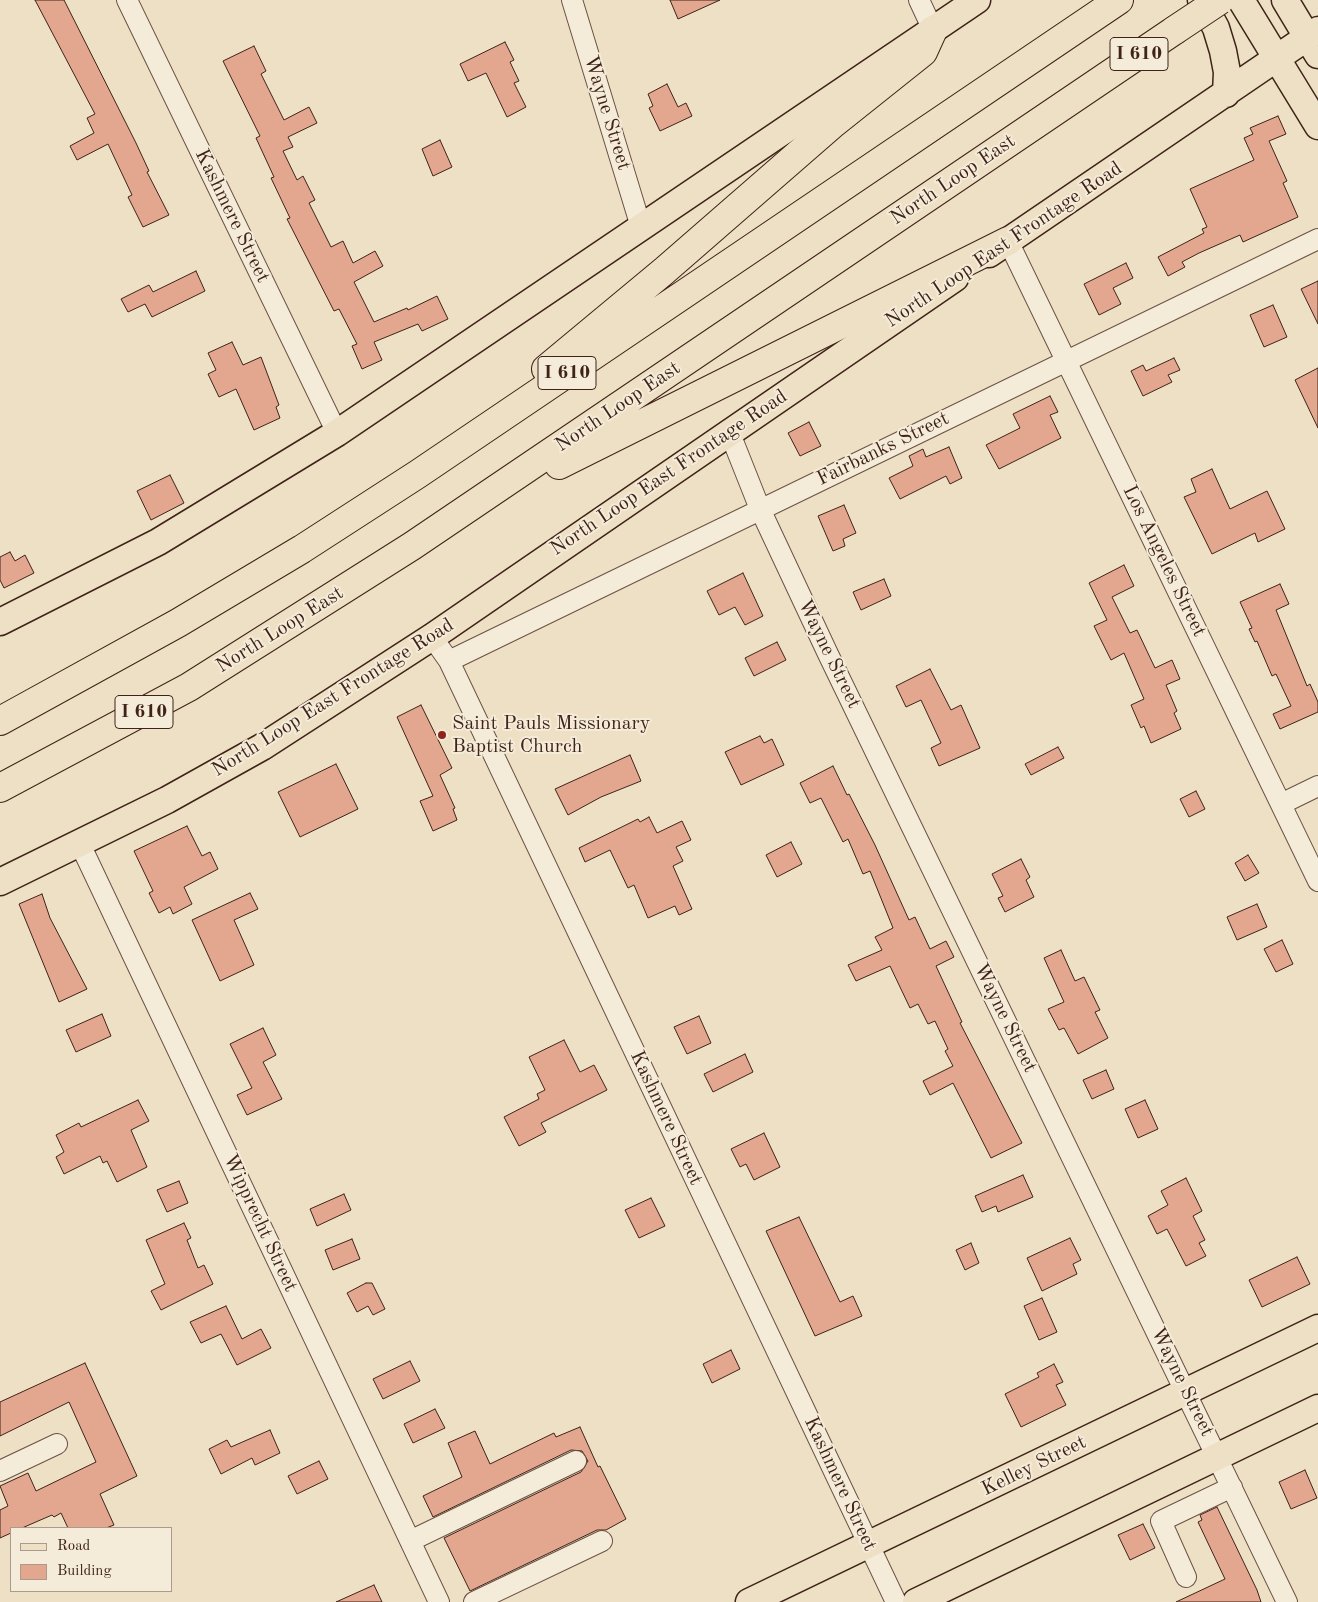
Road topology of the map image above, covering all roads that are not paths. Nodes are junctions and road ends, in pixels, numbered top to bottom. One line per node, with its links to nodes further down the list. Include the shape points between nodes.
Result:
1 (127, 0): 20 (street, Kashmere Street)
2 (572, 0): 15 (street, Wayne Street)
3 (918, 0): 10 (street)
4 (977, 0): 10 (main road)
5 (1119, 0): 21 (highway, I 610)
6 (1201, 0): 13 (main road, via 1216,28 1223,51)
7 (1220, 0): 23 (highway, North Loop East / I 610, bridge)
8 (1240, 0): 12 (main road)
9 (1285, 0): 11 (main road)
10 (933, 30): 15 (main road); 21 (highway, via 923,52 882,82 664,271)
11 (1314, 41): 12 (main road, North Loop East Frontage Road)
12 (1276, 58): 13 (main road, North Loop East Frontage Road); 14 (main road)
13 (1226, 94): 17 (main road, North Loop East Frontage Road)
14 (1318, 126)
15 (641, 227): 20 (main road)
16 (1318, 239): 18 (street, Fairbanks Street)
17 (1008, 241): 18 (street, Los Angeles Street); 19 (main road, North Loop East Frontage Road); 23 (highway)
18 (1068, 361): 22 (street, Fairbanks Street); 30 (street, Los Angeles Street)
19 (730, 431): 22 (street, Wayne Street); 25 (main road, North Loop East Frontage Road)
20 (337, 433): 24 (main road, via 158,542)
21 (418, 474): 27 (highway, I 610, via 178,624)
22 (760, 509): 26 (street, Fairbanks Street); 35 (street, Wayne Street)
23 (464, 512): 29 (highway, North Loop East / I 610, via 189,687)
24 (0, 622)
25 (432, 637): 26 (street, Kashmere Street); 31 (main road, North Loop East Frontage Road, via 262,747)
26 (449, 661): 44 (street, Kashmere Street)
27 (0, 721)
28 (1318, 786): 30 (street)
29 (0, 788)
30 (1281, 804): 32 (street, Los Angeles Street)
31 (80, 844): 33 (main road, North Loop East Frontage Road); 42 (street, Wipprecht Street)
32 (1318, 881)
33 (0, 882)
34 (1318, 1328): 35 (main road, Kelley Street)
35 (1188, 1393): 38 (street, Wayne Street); 44 (main road, Kelley Street)
36 (1318, 1408): 38 (main road)
37 (58, 1444): 40 (street)
38 (1218, 1457): 41 (street, Wayne Street); 50 (main road)
39 (576, 1462): 42 (street)
40 (0, 1470)
41 (1211, 1502): 45 (street, via 1161,1520); 51 (street, Wayne Street)
42 (410, 1540): 46 (street, Wipprecht Street)
43 (602, 1541): 47 (street)
44 (869, 1545): 48 (main road, Kelley Street); 49 (street, Kashmere Street)
45 (1186, 1577)
46 (440, 1602)
47 (474, 1602)
48 (748, 1602)
49 (896, 1602)
50 (916, 1602)
51 (1287, 1602)

